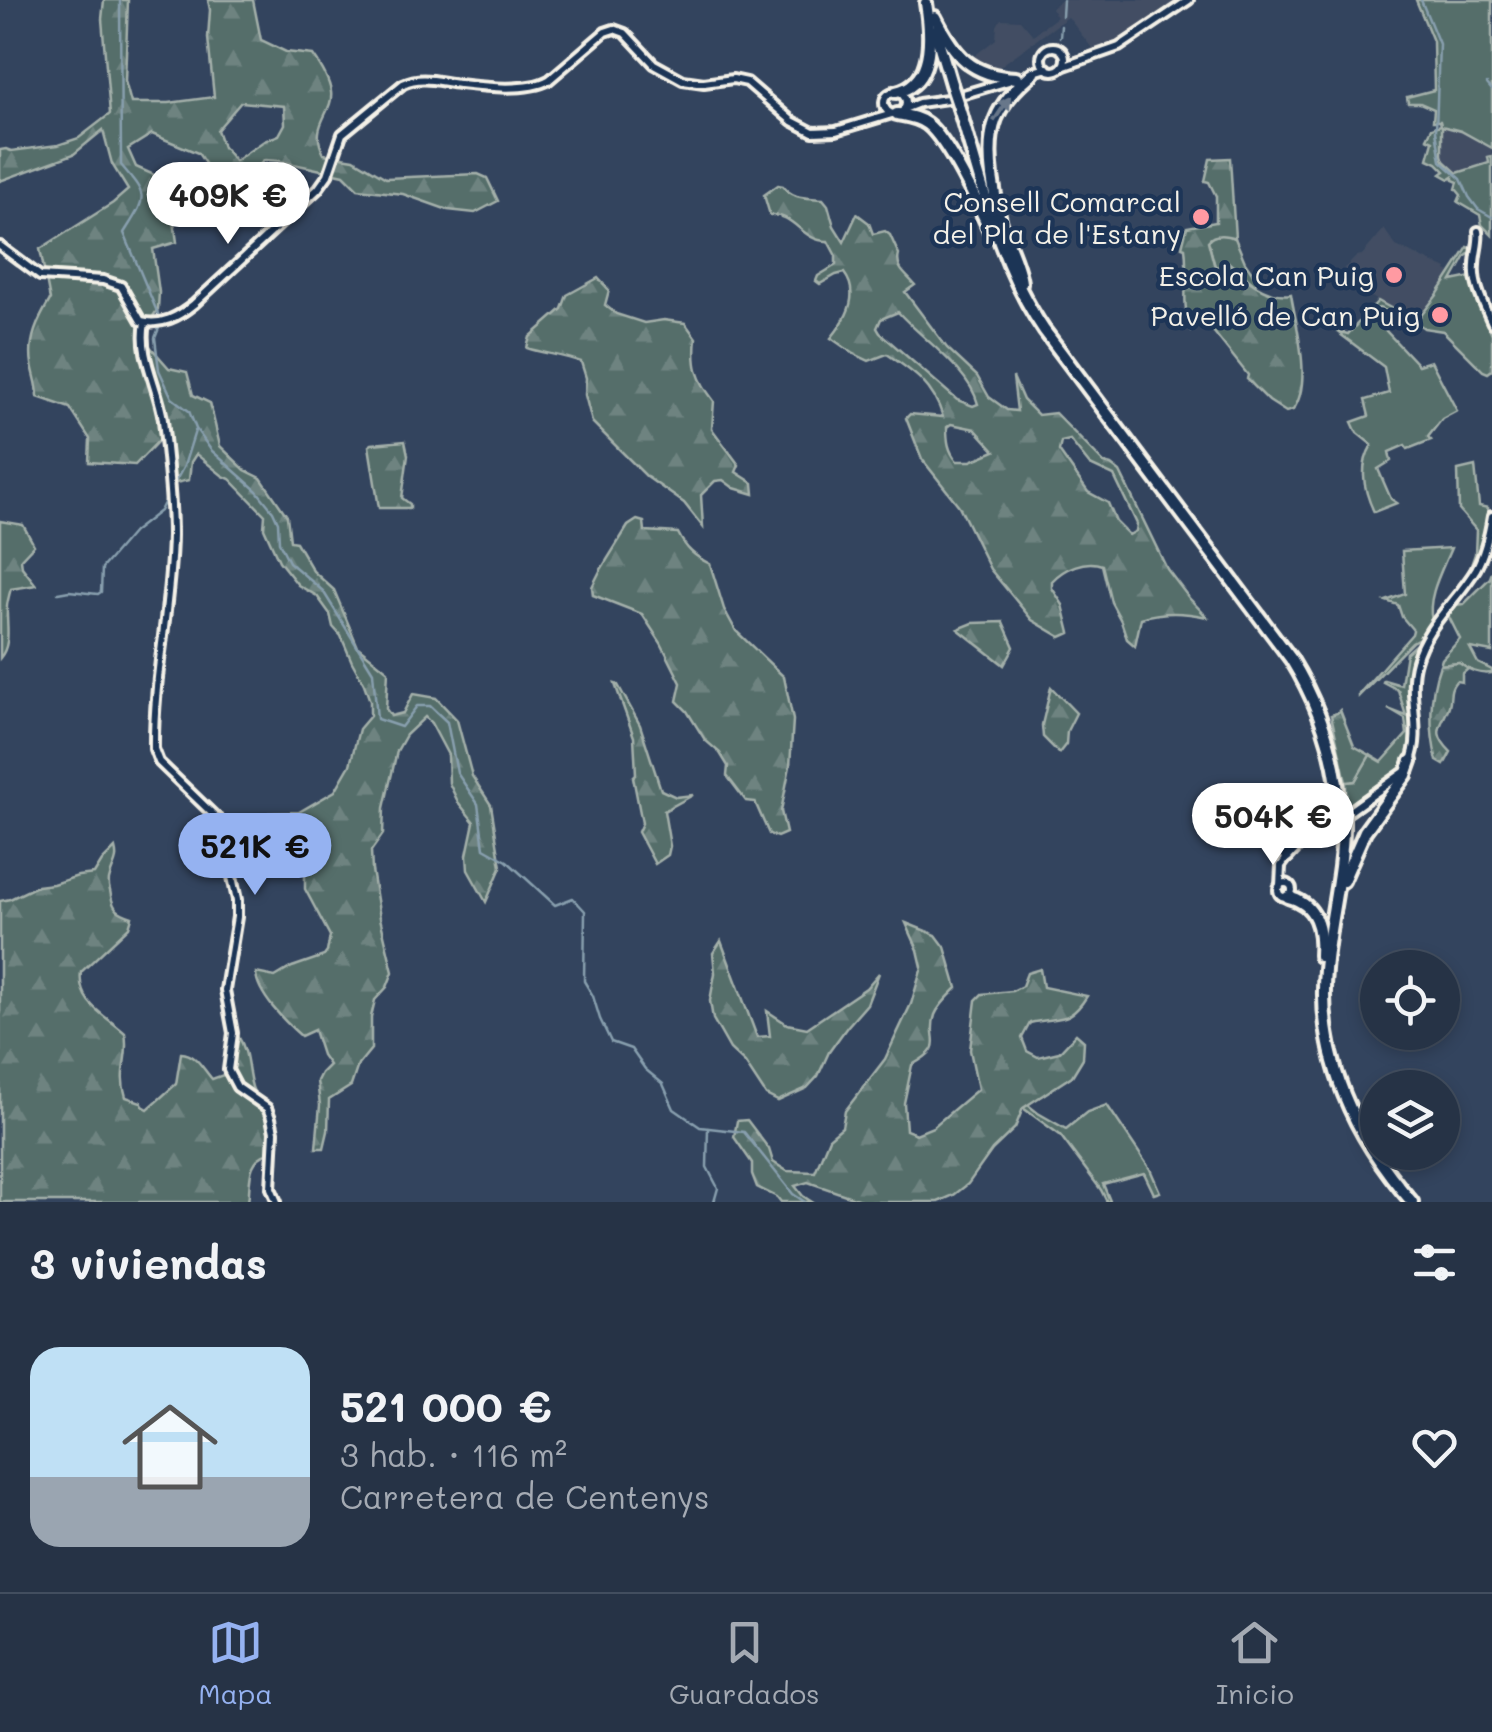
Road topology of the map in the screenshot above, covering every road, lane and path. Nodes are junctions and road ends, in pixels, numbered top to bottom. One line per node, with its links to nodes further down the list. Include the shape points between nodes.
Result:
1 (1189, 0): 6 (street, via 1119,46)
2 (927, 1): 3 (highway); 10 (highway); 11 (highway, via 927,58)
3 (935, 18): 9 (highway, via 951,48 971,66 991,75); 10 (highway)
4 (1064, 54): 5 (street, via 1051,47); 6 (street); 7 (street)
5 (1042, 58): 8 (street); 9 (street)
6 (1074, 61): 7 (street)
7 (1062, 66): 8 (street)
8 (1047, 68): 9 (street)
9 (1024, 75): 12 (street); 18 (highway, one-way to 9, via 998,211 989,139 992,123)
10 (953, 84): 18 (highway, bridge)
11 (900, 95): 12 (street); 13 (street, via 888,94); 14 (street)
12 (919, 103): 14 (street)
13 (884, 104): 14 (street); 15 (street)
14 (898, 112): 15 (street); 18 (highway, via 921,120 940,139)
15 (878, 118): 19 (street, via 813,132 746,82 693,82 664,71 614,28 539,85 413,80 342,134 318,189 194,304 177,318)
16 (1479, 238): 20 (street, via 1475,276)
17 (0, 246): 19 (street, via 40,276 121,286 136,315)
18 (1019, 283): 22 (highway, via 1048,335 1282,645 1312,697); 24 (highway, via 1296,659 1332,742)
19 (149, 323): 29 (street, via 143,333 162,411 172,536 154,749 220,821 237,900 226,990 233,1033 228,1070 271,1118)
20 (1492, 324)
21 (1492, 516): 23 (street, via 1478,564 1417,658)
22 (1333, 760): 24 (highway); 25 (highway, via 1327,811)
23 (1411, 762): 25 (street); 27 (highway, via 1365,831)
24 (1342, 819): 27 (highway); 28 (highway)
25 (1287, 856): 26 (street, via 1280,894)
26 (1288, 897): 28 (highway, via 1316,918)
27 (1333, 910): 30 (highway, via 1324,990 1332,1059 1361,1133)
28 (1321, 962): 30 (highway, via 1321,1022 1336,1084 1358,1135)
29 (277, 1202)
30 (1410, 1202)

